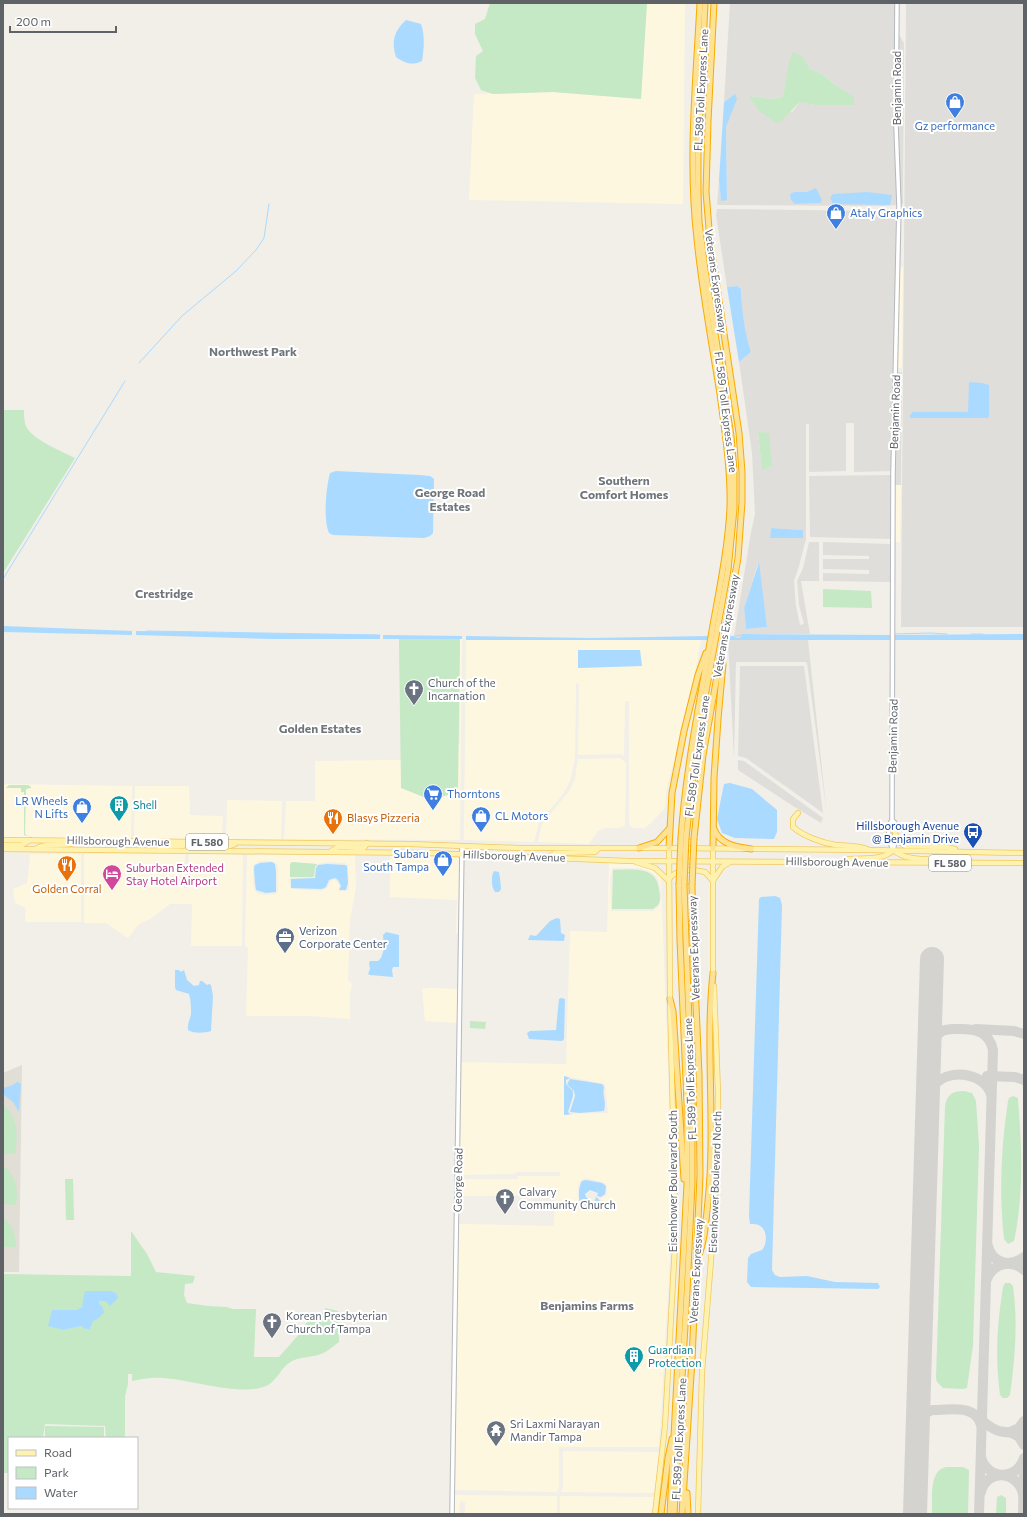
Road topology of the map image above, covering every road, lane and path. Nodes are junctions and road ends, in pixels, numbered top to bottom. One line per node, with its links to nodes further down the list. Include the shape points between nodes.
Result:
1 (700, 3): 5 (highway, Veterans Expressway, via 693,146)
2 (705, 3): 5 (highway, FL 589 Toll Express Lane)
3 (714, 3): 7 (highway, Veterans Expressway, via 706,192 716,286 739,433 742,472 740,544)
4 (897, 3): 10 (street, Benjamin Road, via 896,126 899,206 893,473)
5 (695, 192): 6 (highway, Veterans Expressway, via 700,269 726,436 730,487 726,554)
6 (715, 627): 8 (highway); 8 (highway, Veterans Expressway)
7 (723, 647): 11 (highway); 51 (highway, Veterans Expressway, bridge, via 703,760 694,838 692,885 700,1175)
8 (710, 648): 12 (highway, via 698,675 683,739 672,793); 47 (highway, Veterans Expressway, bridge, via 690,754)
9 (798, 813): 30 (main road, via 793,819 793,827 808,836 828,843 859,846)
10 (892, 820): 13 (street, Benjamin Road, via 895,823); 31 (street, Benjamin Road, via 889,843)
11 (713, 823): 27 (highway); 28 (highway, via 716,834 724,842)
12 (669, 829): 23 (highway, via 657,842); 24 (highway)
13 (895, 832): 31 (street, Benjamin Road); 34 (main road, via 897,840 905,846 946,847)
14 (3, 840): 15 (main road, Hillsborough Avenue / FL 580)
15 (30, 840): 16 (main road, Hillsborough Avenue / FL 580); 20 (main road, via 22,845)
16 (82, 841): 17 (main road, Hillsborough Avenue / FL 580); 26 (main road, via 70,845 41,845)
17 (195, 842): 18 (main road, Hillsborough Avenue / FL 580); 29 (main road, via 187,846 164,846)
18 (238, 842): 19 (main road, Hillsborough Avenue / FL 580); 32 (main road, via 230,846 195,846)
19 (367, 843): 21 (main road, Hillsborough Avenue / FL 580); 33 (main road, via 364,848 338,847)
20 (3, 845)
21 (462, 846): 22 (main road, Hillsborough Avenue / FL 580); 35 (street, George Road)
22 (599, 848): 23 (main road, Hillsborough Avenue / FL 580); 37 (main road, via 595,852 555,853)
23 (639, 848): 24 (main road, Hillsborough Avenue / FL 580)
24 (669, 848): 27 (main road, Hillsborough Avenue / FL 580); 38 (main road, Eisenhower Boulevard South)
25 (3, 849): 26 (main road, Hillsborough Avenue / FL 580)
26 (35, 849): 29 (main road, Hillsborough Avenue / FL 580)
27 (713, 849): 28 (main road, Hillsborough Avenue / FL 580); 40 (main road, Eisenhower Boulevard North)
28 (751, 849): 30 (main road, Hillsborough Avenue / FL 580)
29 (157, 850): 32 (main road, Hillsborough Avenue / FL 580)
30 (870, 850): 31 (main road, Hillsborough Avenue / FL 580)
31 (893, 850): 34 (main road, Hillsborough Avenue / FL 580); 41 (main road, via 882,857); 44 (main road, via 905,857)
32 (187, 851): 33 (main road, Hillsborough Avenue / FL 580)
33 (330, 852): 35 (main road, Hillsborough Avenue / FL 580)
34 (963, 852): 36 (main road, Hillsborough Avenue / FL 580)
35 (462, 854): 37 (main road, Hillsborough Avenue / FL 580); 54 (street, George Road)
36 (1024, 854)
37 (547, 858): 39 (main road, Hillsborough Avenue / FL 580)
38 (669, 860): 39 (main road, Hillsborough Avenue / FL 580); 40 (main road, Hillsborough Avenue / FL 580); 45 (main road, Eisenhower Boulevard South)
39 (628, 861): 45 (main road, via 655,868)
40 (713, 861): 43 (main road, Hillsborough Avenue / FL 580); 46 (main road, Eisenhower Boulevard North)
41 (802, 861): 43 (main road, Hillsborough Avenue / FL 580); 44 (main road, Hillsborough Avenue / FL 580)
42 (1023, 861): 44 (main road, Hillsborough Avenue / FL 580)
43 (731, 862): 46 (main road, via 722,867)
44 (993, 863)
45 (668, 880): 46 (main road, via 679,871 705,872); 49 (main road, Eisenhower Boulevard South)
46 (713, 881): 48 (main road, Eisenhower Boulevard North)
47 (681, 885): 50 (highway, Veterans Expressway); 58 (highway, FL 589 Toll Express Lane, via 692,1103 692,1184)
48 (713, 974): 51 (highway, via 709,1015 710,1173 703,1243); 61 (main road, Eisenhower Boulevard North, via 717,1155 714,1235 702,1372)
49 (670, 999): 50 (highway, via 673,1011); 55 (main road, Eisenhower Boulevard South, via 674,1245 667,1404)
50 (686, 1208): 52 (highway, Veterans Expressway)
51 (697, 1263): 53 (highway, Veterans Expressway)
52 (674, 1432): 56 (highway, via 670,1444); 57 (highway, Veterans Expressway)
53 (685, 1482): 59 (highway, Veterans Expressway); 60 (highway)
54 (452, 1514)
55 (655, 1514)
56 (661, 1514)
57 (670, 1514)
58 (674, 1514)
59 (682, 1514)
60 (688, 1514)
61 (698, 1514)

